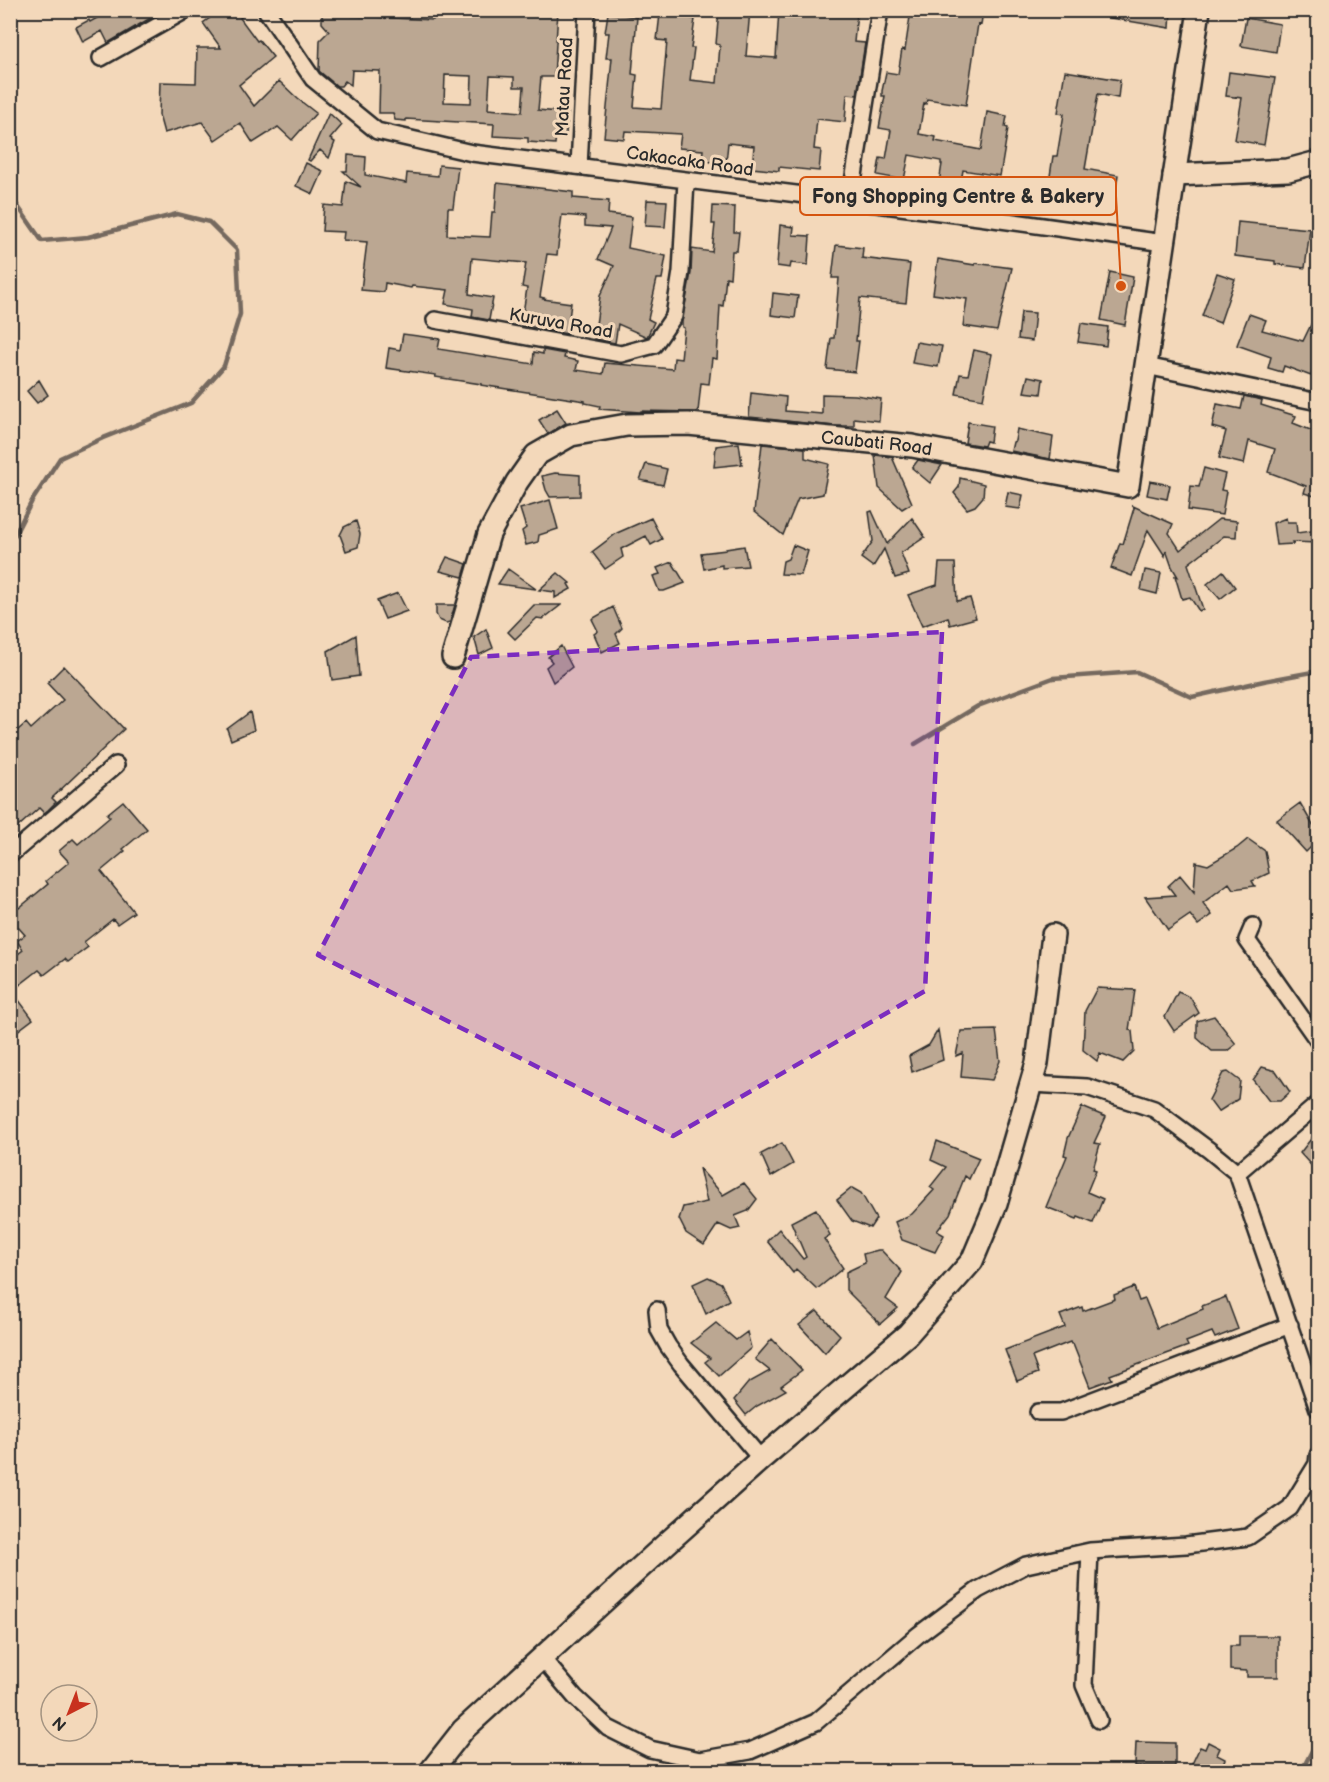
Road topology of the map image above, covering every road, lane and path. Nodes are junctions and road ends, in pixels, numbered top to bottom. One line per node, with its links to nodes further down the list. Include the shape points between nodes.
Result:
1 (186, 10): 6 (street)
2 (266, 10): 8 (street, Cakacaka Road, via 313,79 377,131 472,153)
3 (587, 10): 8 (street, Matau Road)
4 (880, 10): 11 (street)
5 (1199, 10): 9 (street, Caubati Road)
6 (101, 58)
7 (1318, 162): 9 (street, via 1288,170)
8 (579, 166): 10 (street, Cakacaka Road)
9 (1174, 175): 12 (street, Caubati Road)
10 (686, 181): 11 (street, Cakacaka Road); 13 (street, Kuruva Road, via 681,272 674,316 654,345 621,354)
11 (850, 201): 12 (street, Cakacaka Road)
12 (1164, 243): 14 (street, Caubati Road)
13 (435, 320)
14 (1146, 366): 15 (street); 16 (street, Caubati Road, via 1128,486 912,446 688,424 627,425 571,435 536,455 489,534)
15 (1318, 402)
16 (453, 657)
17 (116, 765): 18 (street)
18 (10, 855)
19 (1253, 926): 21 (street, via 1247,940)
20 (1053, 935): 22 (street)
21 (1318, 1041)
22 (1031, 1084): 24 (street, via 1087,1087 1154,1109); 30 (street, via 996,1204 972,1261 908,1334)
23 (1318, 1104): 24 (street)
24 (1237, 1173): 26 (street)
25 (657, 1310): 30 (street, via 659,1330 668,1346)
26 (1290, 1325): 27 (street); 28 (street, via 1061,1412)
27 (1318, 1409)
28 (1038, 1412)
29 (1318, 1455): 31 (street, via 1317,1464 1290,1508 1248,1537)
30 (761, 1459): 32 (street)
31 (1090, 1551): 32 (street, via 1026,1564 978,1590 918,1635 816,1722 750,1751 700,1761 650,1749 608,1728 574,1697); 33 (street, via 1084,1685)
32 (542, 1658): 34 (street, via 463,1730)
33 (1099, 1720)
34 (430, 1772)

